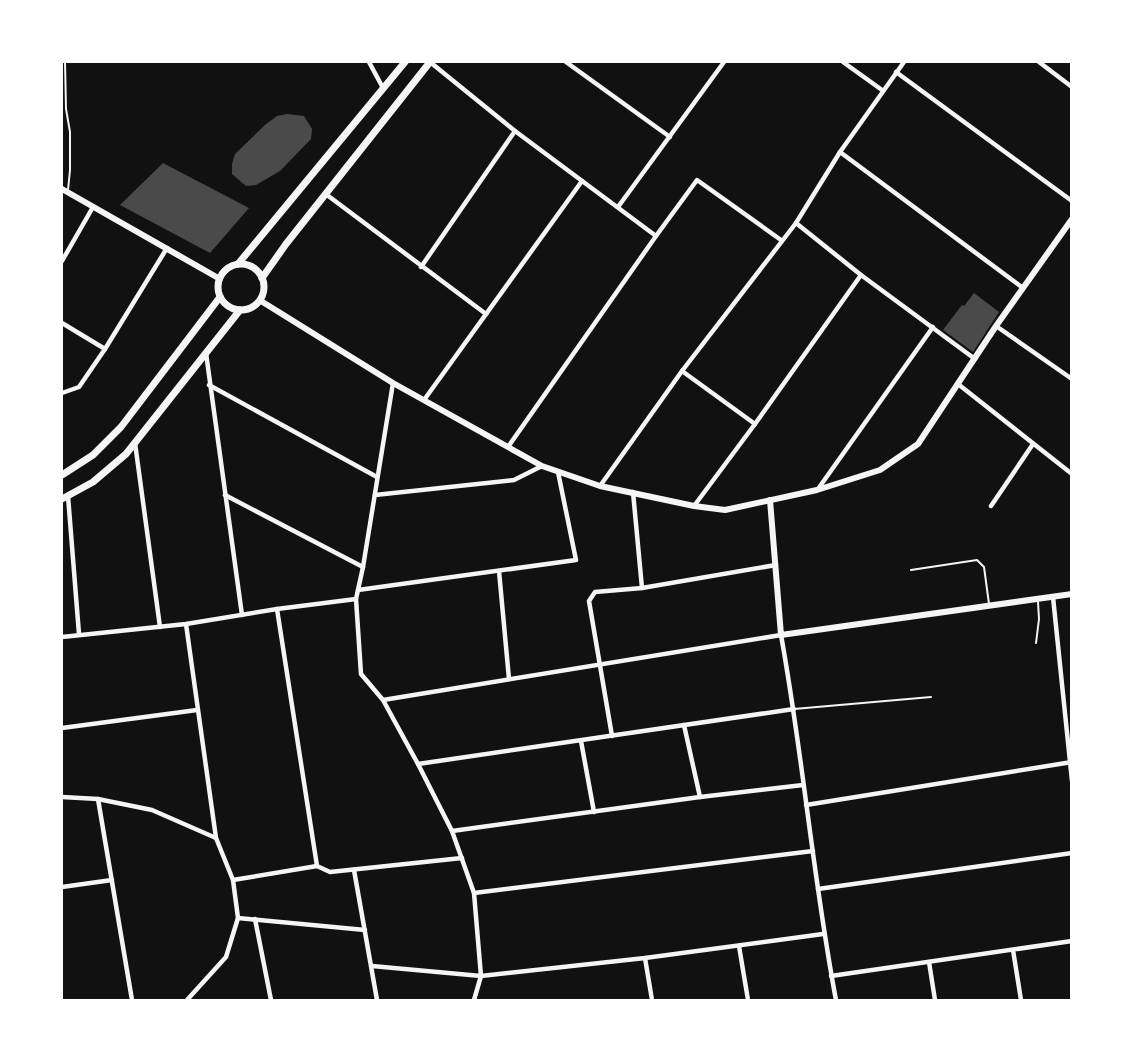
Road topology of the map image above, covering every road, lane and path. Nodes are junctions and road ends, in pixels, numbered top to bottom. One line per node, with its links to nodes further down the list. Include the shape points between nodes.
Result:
1 (65, 62): 18 (lane, via 70,170)
2 (369, 62): 12 (street)
3 (405, 62): 12 (main road)
4 (430, 62): 14 (street); 19 (main road)
5 (566, 62): 15 (street)
6 (724, 62): 15 (street)
7 (843, 62): 13 (street)
8 (904, 62): 10 (street)
9 (1041, 62): 11 (street)
10 (896, 72): 13 (street); 20 (street)
11 (1071, 87)
12 (383, 88): 29 (main road)
13 (882, 90): 16 (street)
14 (515, 131): 17 (street); 30 (street)
15 (669, 137): 22 (street)
16 (840, 152): 24 (street); 34 (street)
17 (582, 181): 22 (street); 38 (street)
18 (64, 191): 21 (street)
19 (327, 195): 30 (street); 32 (main road)
20 (1071, 201)
21 (93, 207): 27 (street); 28 (street)
22 (618, 207): 25 (street)
23 (1071, 219): 34 (street)
24 (796, 223): 26 (street); 31 (street)
25 (656, 236): 26 (street, via 697,180); 55 (street)
26 (781, 240): 45 (street)
27 (167, 248): 33 (street); 42 (street)
28 (62, 261)
29 (238, 264): 32 (main road, via 253,267); 33 (main road, via 227,269)
30 (421, 267): 38 (street)
31 (861, 275): 41 (street); 52 (street)
32 (262, 278): 36 (main road)
33 (220, 279): 35 (main road)
34 (1023, 288): 40 (street)
35 (220, 297): 37 (main road, via 228,306); 59 (main road, via 121,427)
36 (261, 301): 37 (main road); 47 (street)
37 (240, 310): 43 (main road)
38 (486, 314): 51 (street)
39 (62, 323): 42 (street)
40 (996, 326): 44 (street); 46 (street)
41 (933, 327): 44 (street); 62 (street)
42 (105, 349): 50 (street, via 79,387)
43 (205, 352): 49 (street); 53 (main road)
44 (975, 359): 48 (street)
45 (682, 371): 52 (street); 61 (street)
46 (1071, 379)
47 (393, 383): 51 (street); 60 (street)
48 (958, 384): 54 (street); 62 (street, via 918,444 880,470)
49 (209, 385): 60 (street); 64 (street)
50 (62, 393)
51 (424, 400): 55 (street)
52 (755, 424): 68 (street)
53 (135, 443): 66 (main road, via 104,473); 84 (street)
54 (1033, 444): 58 (street); 69 (street)
55 (508, 447): 56 (street)
56 (542, 466): 57 (street); 65 (street, via 514,480)
57 (558, 472): 61 (street); 72 (street, via 576,560)
58 (1071, 474)
59 (62, 476)
60 (377, 477): 65 (street)
61 (600, 486): 63 (street)
62 (817, 490): 67 (street)
63 (633, 492): 68 (street); 74 (street)
64 (225, 495): 71 (street); 82 (street)
65 (375, 495): 71 (street)
66 (65, 497): 85 (street)
67 (770, 500): 68 (street, via 725,510); 70 (street)
68 (694, 506)
69 (991, 506)
70 (776, 565): 74 (street); 86 (street)
71 (363, 567): 75 (street)
72 (499, 570): 75 (street); 90 (street)
73 (911, 570): 80 (lane, via 977,560 984,567)
74 (642, 588): 89 (street, via 595,592 590,601)
75 (358, 590): 78 (street)
76 (1071, 594): 77 (street)
77 (1053, 597): 79 (street); 99 (street)
78 (356, 599): 81 (street); 92 (street, via 360,674)
79 (1038, 599): 80 (street); 88 (lane)
80 (989, 606): 86 (street)
81 (277, 609): 82 (street); 113 (street)
82 (242, 615): 83 (street)
83 (186, 624): 84 (street); 94 (street)
84 (160, 627): 85 (street)
85 (79, 634): 87 (street)
86 (781, 635): 89 (street); 93 (street)
87 (62, 637)
88 (1036, 643)
89 (601, 665): 90 (street); 97 (street)
90 (509, 679): 92 (street)
91 (931, 697): 93 (lane)
92 (383, 700): 100 (street)
93 (794, 709): 95 (street); 102 (street)
94 (197, 710): 96 (street); 109 (street)
95 (684, 725): 97 (street); 104 (street)
96 (62, 728)
97 (612, 736): 98 (street)
98 (580, 741): 100 (street); 107 (street)
99 (1070, 762): 101 (street); 106 (street)
100 (418, 764): 108 (street)
101 (1071, 781)
102 (803, 785): 104 (street); 106 (street)
103 (62, 797): 105 (street)
104 (700, 797): 107 (street)
105 (98, 799): 109 (street, via 152,810); 115 (street)
106 (806, 805): 110 (street)
107 (594, 813): 108 (street)
108 (452, 831): 112 (street)
109 (216, 838): 116 (street)
110 (813, 851): 118 (street); 119 (street)
111 (1071, 853): 118 (street)
112 (462, 858): 114 (street); 119 (street)
113 (317, 866): 114 (street, via 330,872); 116 (street)
114 (354, 870): 122 (street)
115 (112, 880): 117 (street); 132 (street)
116 (233, 880): 120 (street)
117 (62, 887)
118 (818, 888): 123 (street)
119 (474, 893): 130 (street)
120 (238, 918): 121 (street); 133 (street, via 226,957)
121 (255, 919): 122 (street); 134 (street)
122 (365, 930): 129 (street)
123 (823, 934): 125 (street); 131 (street)
124 (1071, 940): 126 (street)
125 (739, 946): 127 (street); 138 (street)
126 (1013, 950): 128 (street); 141 (street)
127 (645, 958): 130 (street); 137 (street)
128 (929, 962): 131 (street); 140 (street)
129 (372, 966): 130 (street); 135 (street)
130 (481, 976): 136 (street)
131 (831, 976): 139 (street)
132 (132, 1000)
133 (187, 1000)
134 (271, 1000)
135 (377, 1000)
136 (474, 1000)
137 (652, 1000)
138 (748, 1000)
139 (836, 1000)
140 (935, 1000)
141 (1022, 1000)

